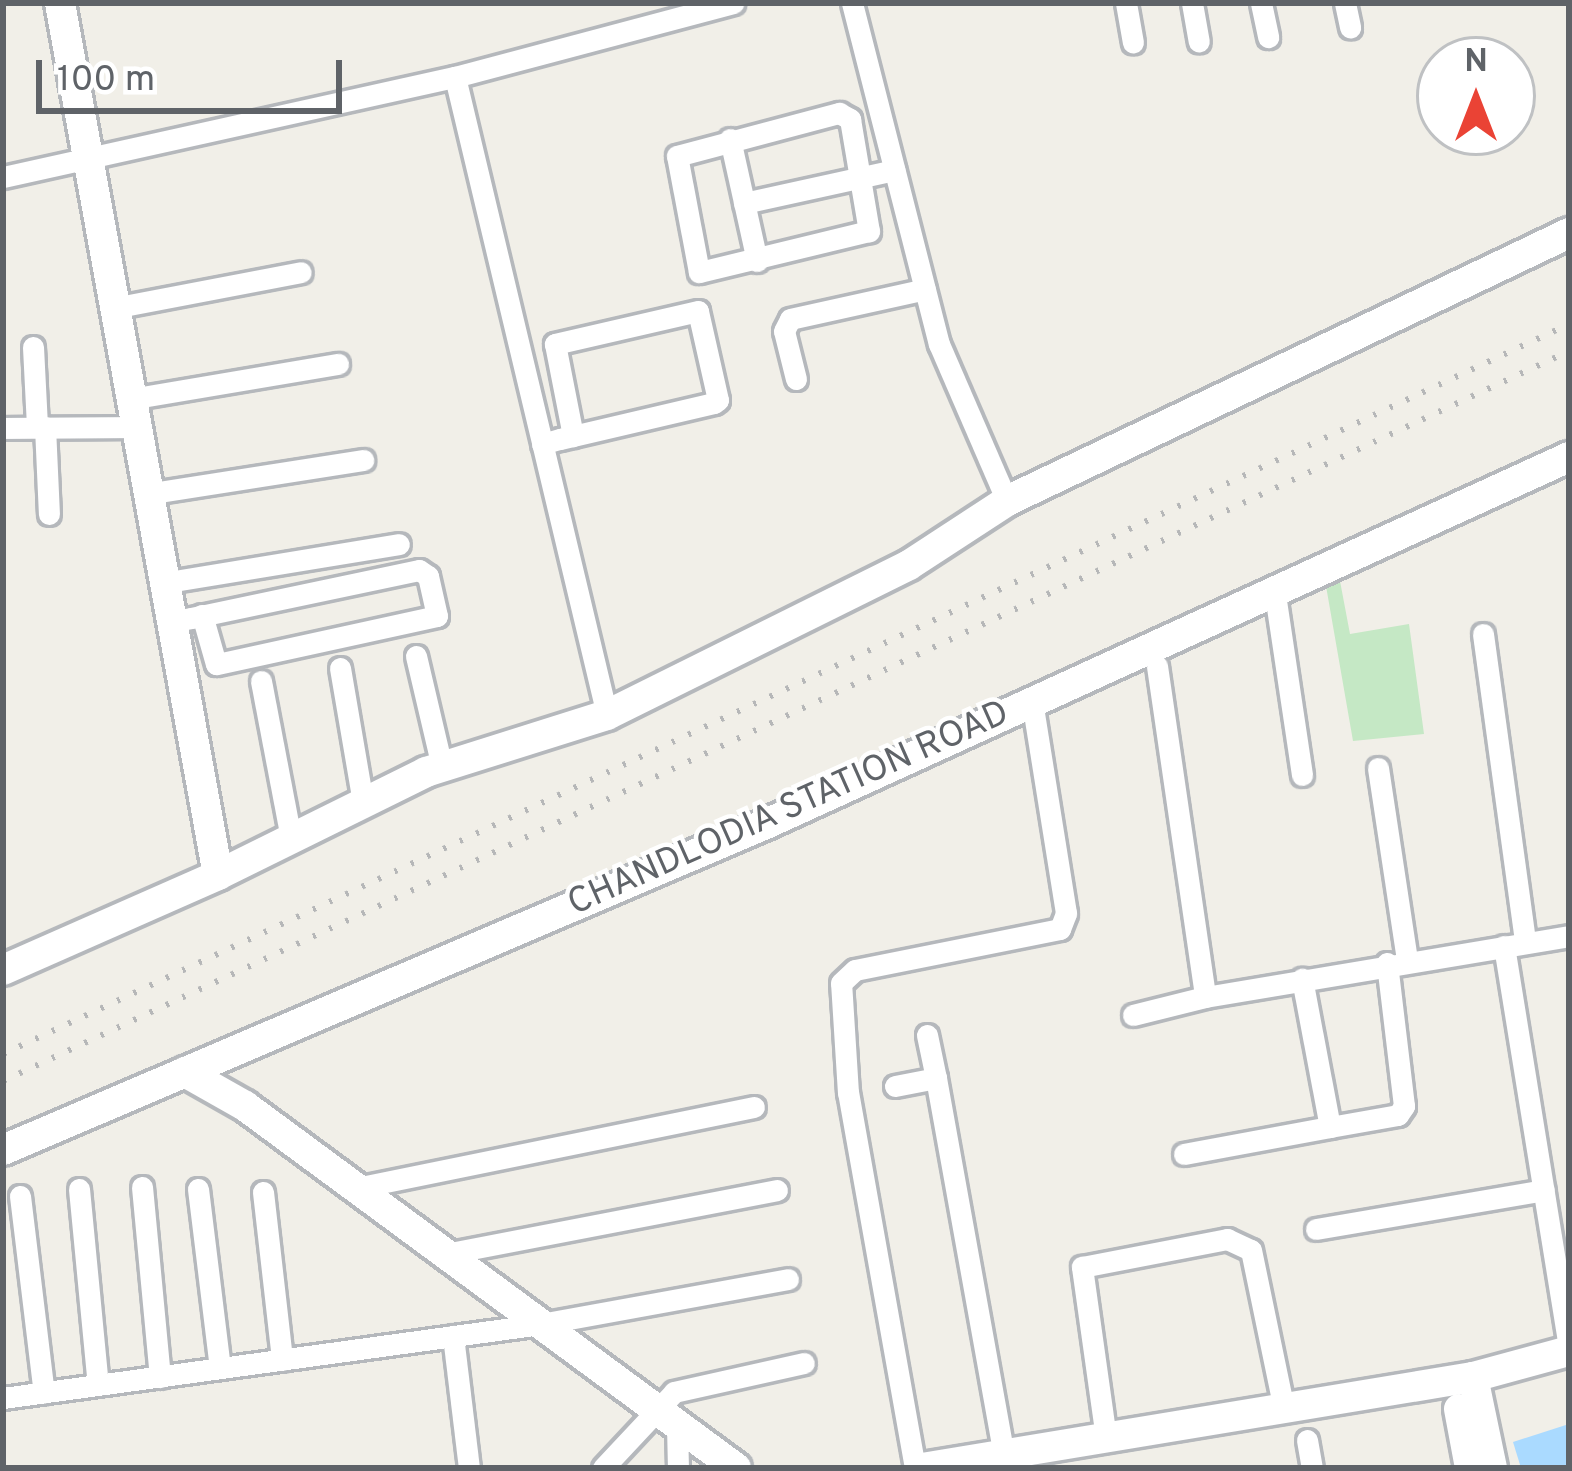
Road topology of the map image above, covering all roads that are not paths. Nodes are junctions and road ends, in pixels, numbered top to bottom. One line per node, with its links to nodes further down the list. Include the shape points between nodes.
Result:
1 (60, 3): 14 (street)
2 (733, 3): 12 (street)
3 (852, 3): 15 (street)
4 (1126, 3): 11 (street)
5 (1192, 3): 10 (street)
6 (1261, 3): 9 (street)
7 (1345, 3): 8 (street)
8 (1350, 27)
9 (1268, 37)
10 (1199, 40)
11 (1133, 42)
12 (455, 77): 14 (street); 31 (street)
13 (730, 139): 16 (street, via 845,115); 18 (street); 20 (street, via 682,151 676,174 699,272)
14 (87, 161): 17 (street); 23 (street)
15 (895, 170): 16 (street); 22 (street)
16 (862, 176): 18 (street); 20 (street, via 869,231)
17 (3, 177)
18 (744, 202): 20 (street)
19 (1569, 233): 35 (street)
20 (757, 261)
21 (301, 272): 23 (street)
22 (925, 290): 26 (street, via 790,319 784,331); 35 (street, via 939,344)
23 (113, 308): 27 (street)
24 (33, 347): 28 (street)
25 (338, 364): 27 (street)
26 (796, 380)
27 (132, 413): 28 (street); 34 (street)
28 (41, 427): 29 (street); 36 (street)
29 (3, 428)
30 (573, 436): 30 (street, via 718,400 698,311 555,344); 31 (street)
31 (542, 443): 48 (street)
32 (1569, 457): 39 (street, CHANDLODIA STATION ROAD)
33 (363, 460): 34 (street)
34 (146, 494): 38 (street)
35 (1006, 501): 48 (street, via 909,565)
36 (49, 514)
37 (399, 544): 38 (street)
38 (162, 583): 41 (street)
39 (1275, 594): 47 (street, CHANDLODIA STATION ROAD); 51 (street)
40 (202, 615): 40 (street, via 419,570 428,576 436,616 216,664); 41 (street)
41 (169, 622): 54 (street)
42 (1483, 634): 56 (street)
43 (416, 656): 49 (street)
44 (1157, 666): 60 (street)
45 (340, 668): 52 (street)
46 (261, 681): 53 (street)
47 (1032, 701): 63 (street, CHANDLODIA STATION ROAD); 101 (street, via 1066,913 1060,929 855,970 842,982 848,1093)
48 (607, 715): 49 (street)
49 (442, 767): 52 (street)
50 (1378, 768): 57 (street)
51 (1302, 775)
52 (363, 803): 53 (street)
53 (291, 839): 54 (street)
54 (218, 875): 58 (street)
55 (1569, 936): 56 (street)
56 (1515, 944): 57 (street); 75 (street)
57 (1397, 961): 59 (street); 67 (street, via 1405,1106 1398,1115)
58 (3, 970)
59 (1302, 979): 60 (street); 67 (street)
60 (1205, 997): 61 (street)
61 (1133, 1015)
62 (927, 1035): 64 (street)
63 (185, 1072): 68 (street, CHANDLODIA STATION ROAD); 71 (street)
64 (936, 1078): 65 (street); 96 (street)
65 (896, 1086)
66 (754, 1107): 71 (street)
67 (1330, 1127): 69 (street)
68 (3, 1150)
69 (1184, 1154)
70 (142, 1186): 87 (street)
71 (356, 1188): 79 (street)
72 (80, 1189): 89 (street)
73 (199, 1189): 86 (street)
74 (777, 1190): 79 (street)
75 (1544, 1190): 78 (street); 83 (street)
76 (263, 1192): 84 (street)
77 (20, 1196): 90 (street)
78 (1316, 1229)
79 (445, 1254): 81 (street)
80 (788, 1279): 81 (street)
81 (541, 1324): 82 (street); 93 (street)
82 (453, 1336): 84 (street); 97 (street)
83 (1569, 1349): 88 (street)
84 (282, 1360): 86 (street)
85 (804, 1364): 93 (street, via 687,1387)
86 (220, 1368): 87 (street)
87 (160, 1377): 89 (street)
88 (1463, 1379): 92 (street); 103 (street); 104 (street)
89 (98, 1385): 90 (street)
90 (44, 1393): 91 (street)
91 (3, 1398)
92 (1284, 1409): 94 (street); 94 (street, via 1251,1250 1227,1239 1082,1268)
93 (666, 1416): 98 (street); 99 (street); 100 (street)
94 (1106, 1438): 96 (street)
95 (1307, 1439): 102 (street)
96 (1003, 1451): 101 (street)
97 (470, 1468)
98 (603, 1468)
99 (678, 1468)
100 (736, 1468)
101 (919, 1468)
102 (1312, 1468)
103 (1470, 1468)
104 (1492, 1468)

